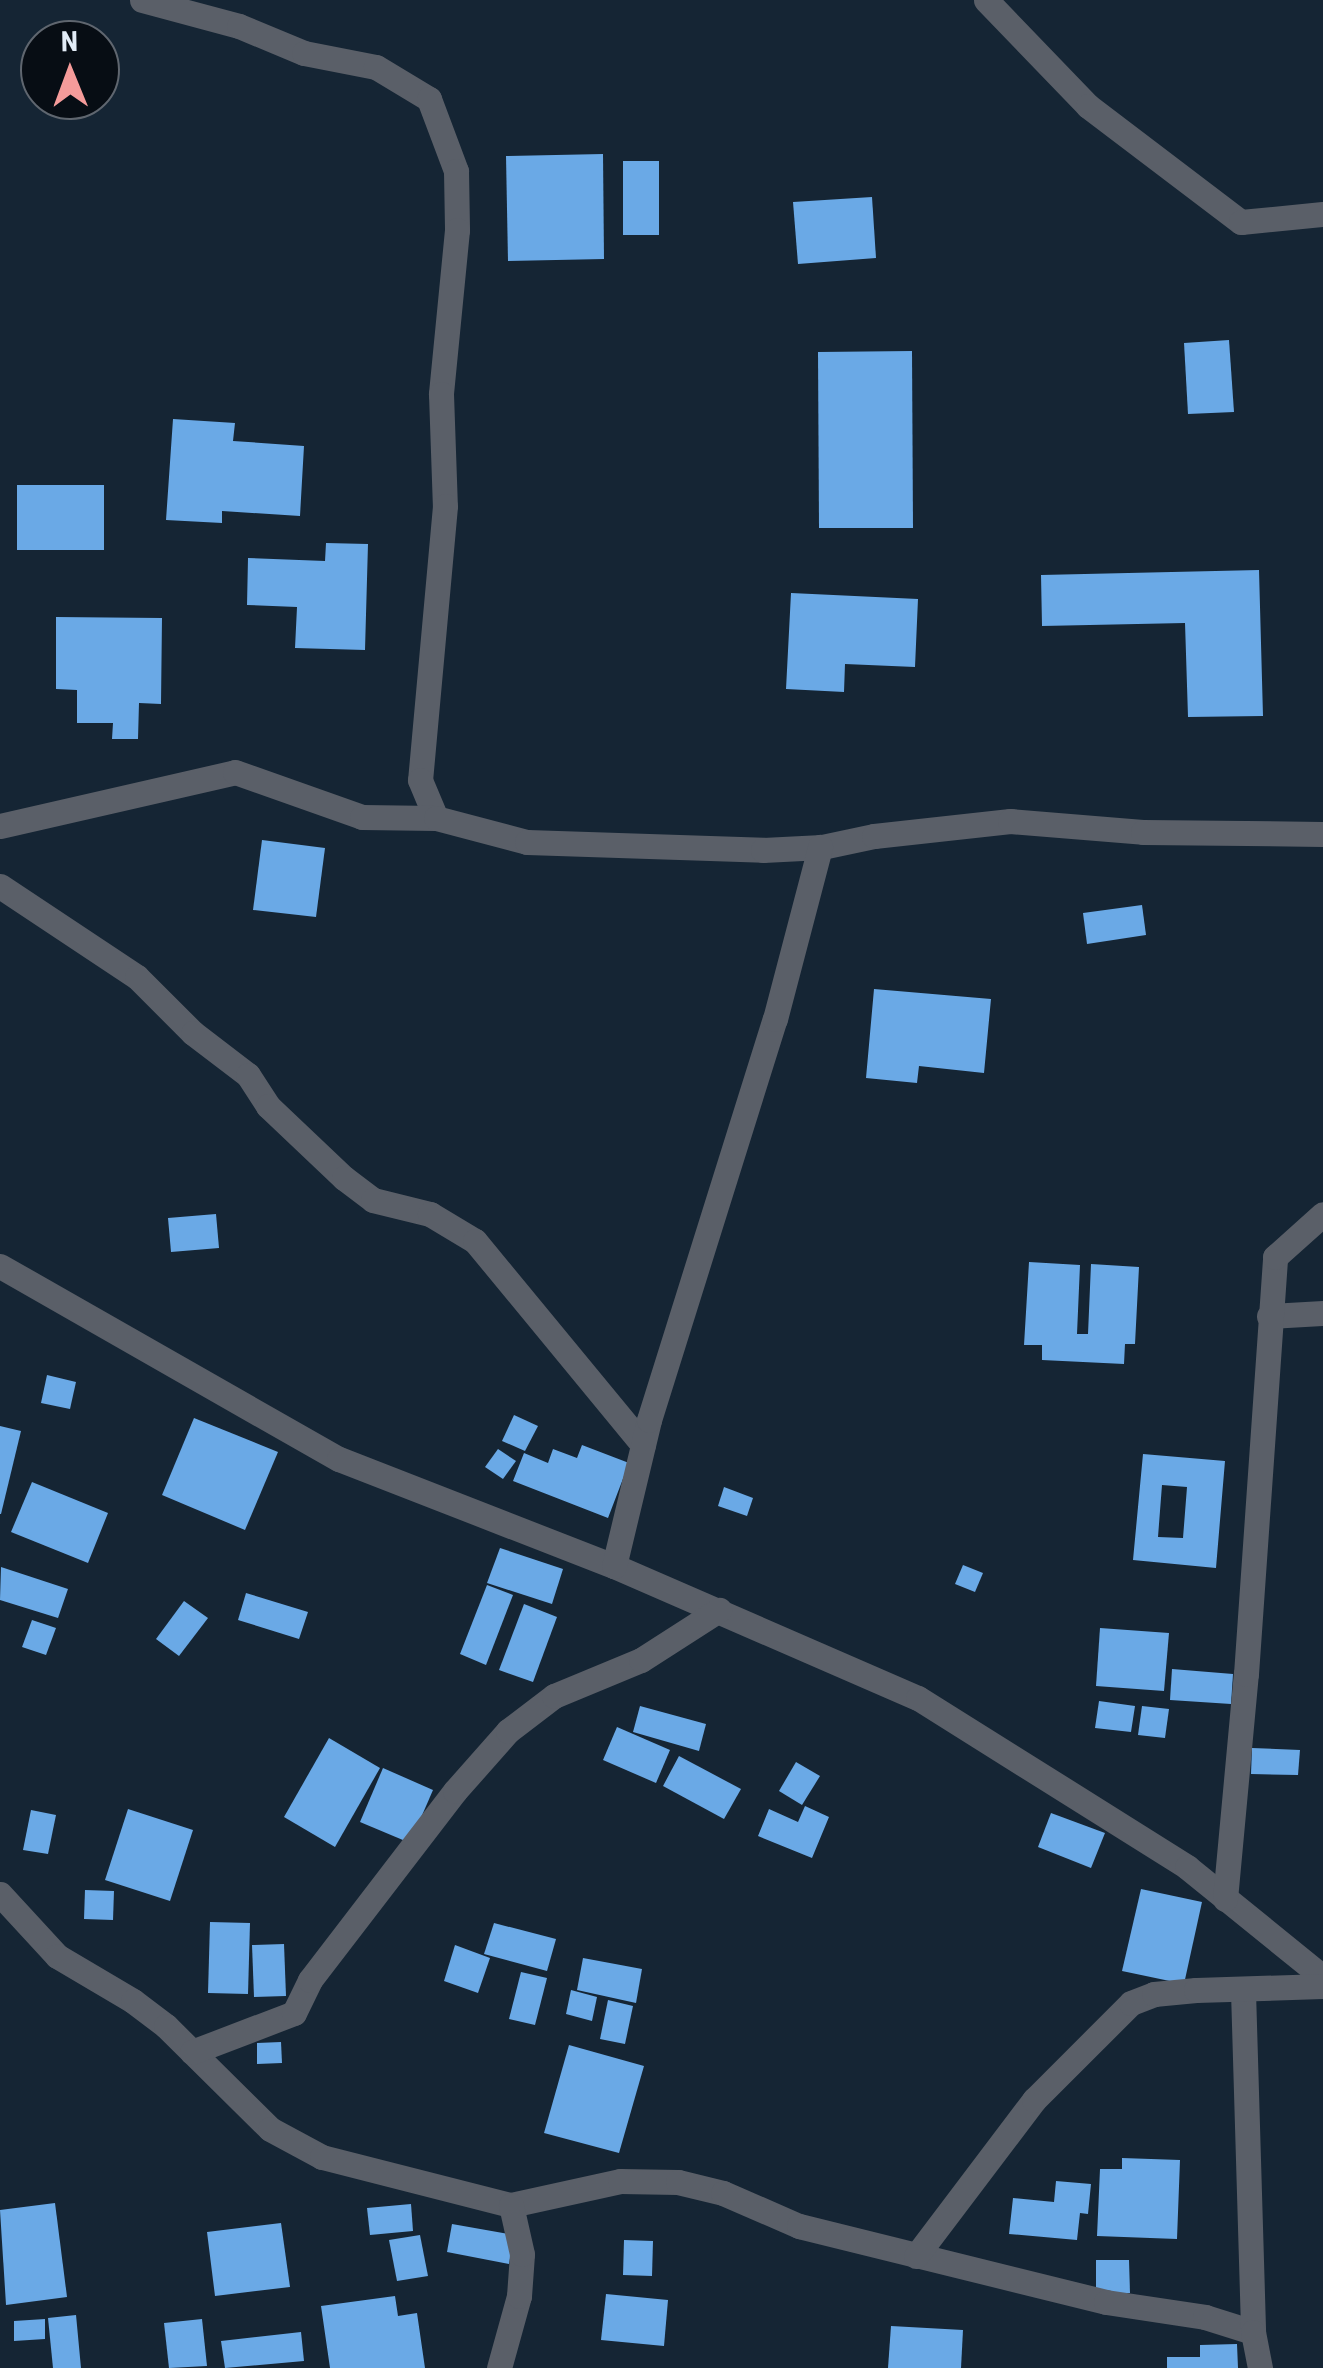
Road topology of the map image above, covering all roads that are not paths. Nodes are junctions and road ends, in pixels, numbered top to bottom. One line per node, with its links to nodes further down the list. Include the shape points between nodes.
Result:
1 (142, 0): 4 (street, via 239,26 304,53 376,67 429,99 456,171 441,394 446,506 420,780)
2 (986, 0): 3 (street, via 1088,106 1240,222)
3 (1323, 214)
4 (436, 818): 5 (street, via 362,817 235,772); 7 (street, via 528,842)
5 (0, 826)
6 (1323, 834): 7 (street, via 1143,832 1010,820)
7 (820, 847): 13 (street, via 775,1019)
8 (0, 886): 13 (street, via 138,977 373,1200 430,1214 474,1240)
9 (1323, 1214): 12 (street, via 1275,1256)
10 (0, 1266): 14 (street, via 339,1459)
11 (1323, 1313): 12 (street)
12 (1269, 1316): 17 (street)
13 (643, 1445): 14 (street)
14 (614, 1566): 15 (street)
15 (718, 1610): 17 (street, via 918,1698 1187,1867); 21 (street, via 641,1660 554,1696 508,1731 322,1964 294,2013)
16 (0, 1894): 21 (street, via 57,1956 133,2000)
17 (1224, 1899): 18 (street)
18 (1323, 1977)
19 (1323, 1986): 20 (street)
20 (1243, 1992): 23 (street, via 1154,1994 1132,2003 1034,2100); 24 (street)
21 (192, 2052): 22 (street, via 270,2129 322,2157)
22 (511, 2205): 23 (street, via 620,2181 678,2182 723,2193 798,2226); 25 (street, via 522,2254 520,2296)
23 (916, 2256): 24 (street)
24 (1252, 2332): 26 (street)
25 (499, 2368)
26 (1260, 2368)

